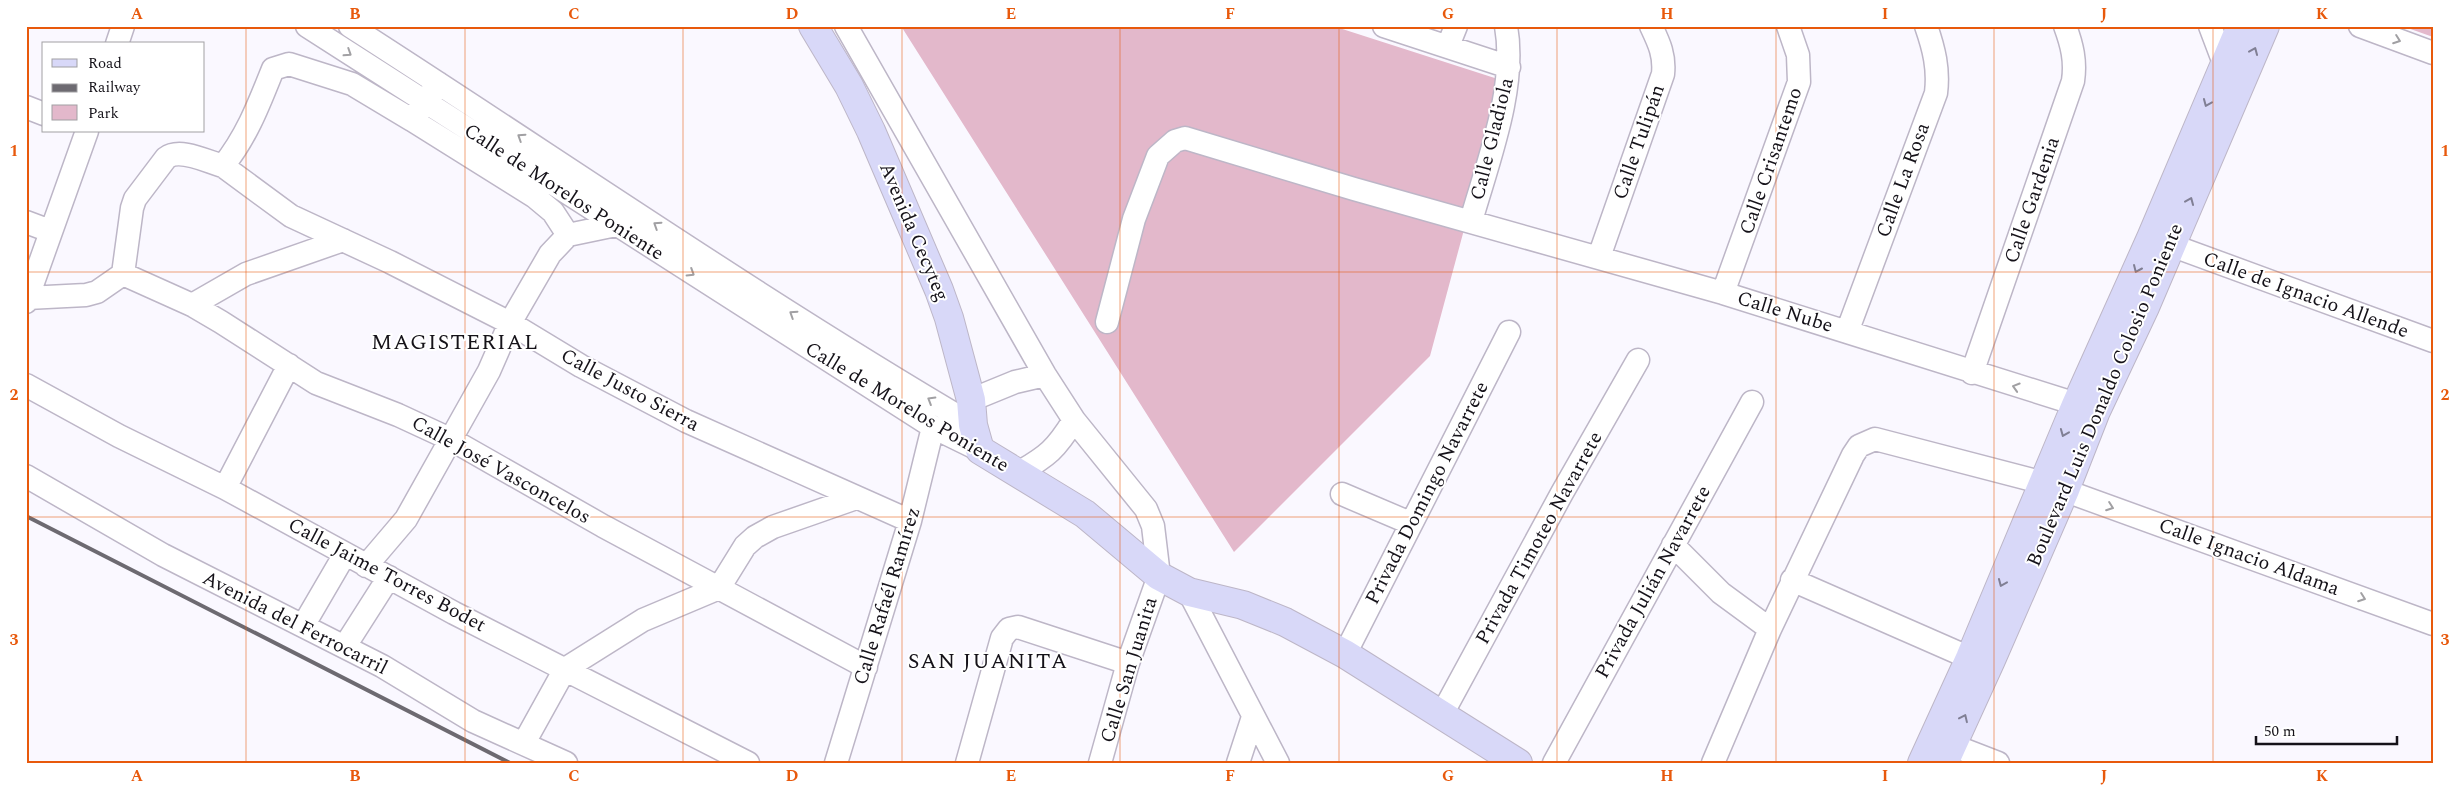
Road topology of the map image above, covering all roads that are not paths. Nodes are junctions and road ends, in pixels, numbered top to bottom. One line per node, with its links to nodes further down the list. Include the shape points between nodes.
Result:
1 (124, 26): 17 (street)
2 (307, 26): 23 (street, Calle de Morelos Poniente, one-way to 23)
3 (350, 26): 21 (street, Calle de Morelos Poniente)
4 (813, 26): 54 (main road, Avenida Cecyteg, via 849,86 871,131 940,290 950,318)
5 (846, 26): 49 (street)
6 (1384, 26): 16 (street)
7 (1506, 26): 20 (street, Calle Gladiola)
8 (1651, 26): 35 (street, Calle Tulipán, via 1661,48 1663,74)
9 (1788, 26): 37 (street, Calle Crisantemo, via 1798,55 1799,82)
10 (1926, 26): 44 (street, Calle La Rosa, via 1934,48 1938,76 1936,94)
11 (2065, 26): 48 (street, Calle Gardenia, via 2075,66 2073,81)
12 (2210, 26): 19 (street)
13 (2240, 26): 19 (main road, Boulevard Luis Donaldo Colosio Poniente)
14 (2265, 26): 34 (main road, Boulevard Luis Donaldo Colosio Poniente, one-way to 14)
15 (2360, 26): 18 (street, one-way to 18)
16 (1452, 36): 20 (street)
17 (118, 42)
18 (2433, 53)
19 (2224, 63): 34 (main road, Boulevard Luis Donaldo Colosio Poniente, one-way to 34)
20 (1509, 67): 28 (street, Calle Gladiola)
21 (438, 83): 23 (street); 39 (street, Calle de Morelos Poniente, one-way to 21)
22 (26, 107): 24 (street)
23 (418, 111): 26 (street, via 352,84 289,64 280,65 273,69 250,127); 27 (street, Calle de Morelos Poniente)
24 (42, 113)
25 (87, 132): 31 (street)
26 (226, 168): 33 (street, Calle Justo Sierra, via 277,208); 36 (street, via 184,154 166,158 132,208)
27 (515, 173): 30 (street, Calle de Morelos Poniente); 32 (street, via 553,212)
28 (1472, 221): 35 (street, Calle Nube); 41 (street, Calle Nube, via 1185,138 1175,141 1158,156 1134,219)
29 (26, 222): 31 (street)
30 (616, 226): 32 (street); 39 (street, Calle de Morelos Poniente, one-way to 39)
31 (50, 230): 38 (street)
32 (568, 236): 42 (street, via 550,254)
33 (343, 240): 40 (street, via 246,274); 42 (street, Calle Justo Sierra)
34 (2161, 241): 45 (street, Calle de Ignacio Allende); 52 (main road, Boulevard Luis Donaldo Colosio Poniente)
35 (1598, 257): 37 (street, Calle Nube)
36 (128, 276): 38 (street, via 86,295); 40 (street, Calle José Vasconcelos)
37 (1723, 293): 44 (street, Calle Nube)
38 (27, 300)
39 (754, 301): 54 (street, Calle de Morelos Poniente, one-way to 39); 55 (street, Calle de Morelos Poniente)
40 (192, 305): 47 (street, Calle José Vasconcelos)
41 (1107, 322)
42 (510, 323): 56 (street, via 489,371); 62 (street, Calle Justo Sierra, via 581,366 686,421)
43 (1509, 332): 64 (street, Privada Domingo Navarrete)
44 (1847, 332): 48 (street, Calle Nube)
45 (2433, 341)
46 (1638, 360): 82 (street, Privada Timoteo Navarrete)
47 (289, 365): 56 (street, Calle José Vasconcelos, via 316,383); 60 (street)
48 (1972, 373): 52 (street, Calle Nube, one-way to 48)
49 (1045, 375): 53 (street); 54 (street, via 1015,382)
50 (26, 385): 60 (street, Calle Jaime Torres Bodet, via 118,436)
51 (1752, 402): 65 (street, Privada Julián Navarrete)
52 (2086, 408): 59 (main road, Boulevard Luis Donaldo Colosio Poniente)
53 (1074, 420): 57 (street, via 1047,457); 68 (street, via 1146,510 1154,526)
54 (975, 425): 55 (street, Calle de Morelos Poniente); 57 (main road, Calle de Morelos Poniente)
55 (933, 427): 63 (street, Calle Rafaél Ramírez)
56 (452, 440): 67 (street, via 406,519); 71 (street, Calle José Vasconcelos)
57 (1018, 473): 68 (main road, Calle de Morelos Poniente, via 1085,514)
58 (26, 476): 74 (street, Avenida del Ferrocarril, via 163,555)
59 (2054, 486): 70 (street, Calle Ignacio Aldama, via 1875,439 1866,442 1853,455); 73 (street, Calle Ignacio Aldama, one-way to 73); 78 (main road, Boulevard Luis Donaldo Colosio Poniente, one-way to 78); 86 (main road, Boulevard Luis Donaldo Colosio Poniente, one-way to 59)
60 (225, 488): 66 (street, Calle Jaime Torres Bodet)
61 (1342, 494): 64 (street)
62 (856, 498): 63 (street, Calle Justo Sierra); 71 (street, via 773,527 754,537)
63 (910, 521): 80 (street, Calle Rafaél Ramírez)
64 (1410, 523): 77 (street, Privada Domingo Navarrete)
65 (1673, 545): 75 (street, via 1721,593); 96 (street, Privada Julián Navarrete)
66 (345, 554): 67 (street, Calle Jaime Torres Bodet); 74 (street)
67 (366, 566): 69 (street, Calle Jaime Torres Bodet)
68 (1159, 576): 72 (main road, Calle de Morelos Poniente); 79 (street, Calle San Juanita)
69 (388, 577): 76 (street); 81 (street, Calle Jaime Torres Bodet)
70 (1792, 580): 75 (street, Calle Ignacio Aldama); 78 (street)
71 (719, 588): 80 (street, Calle José Vasconcelos); 81 (street, via 642,620)
72 (1189, 592): 77 (main road, Calle de Morelos Poniente, via 1263,612); 83 (street)
73 (2433, 624)
74 (303, 626): 76 (street, Avenida del Ferrocarril)
75 (1770, 629): 97 (street, Calle Ignacio Aldama)
76 (345, 646): 85 (street, Avenida del Ferrocarril, via 466,717)
77 (1344, 654): 82 (main road, Calle de Morelos Poniente)
78 (1970, 658): 86 (main road, Boulevard Luis Donaldo Colosio Poniente)
79 (1128, 663): 91 (street, via 1018,627 1009,630 1002,638); 92 (street, Calle San Juanita)
80 (866, 667): 84 (street, Calle Rafaél Ramírez)
81 (565, 669): 85 (street); 88 (street, Calle Jaime Torres Bodet)
82 (1441, 716): 95 (main road, Calle de Morelos Poniente)
83 (1253, 717): 93 (street); 94 (street)
84 (846, 730): 89 (street, Calle Rafaél Ramírez); 90 (street)
85 (524, 743): 87 (street, Avenida del Ferrocarril)
86 (1943, 749): 98 (main road, Boulevard Luis Donaldo Colosio Poniente); 99 (street)
87 (566, 763)
88 (748, 763)
89 (836, 763)
90 (852, 763)
91 (967, 763)
92 (1100, 763)
93 (1238, 763)
94 (1278, 763)
95 (1518, 763)
96 (1554, 763)
97 (1713, 763)
98 (1922, 763)
99 (1998, 763)

